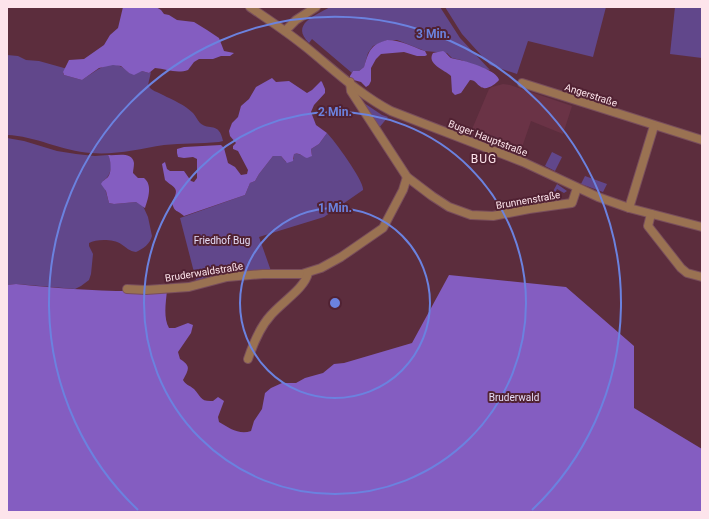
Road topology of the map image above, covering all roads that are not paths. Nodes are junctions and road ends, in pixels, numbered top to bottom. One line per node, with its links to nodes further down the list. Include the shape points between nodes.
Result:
1 (250, 7): 3 (street, Buger Hauptstraße)
2 (316, 7): 3 (street)
3 (285, 31): 4 (street, Buger Hauptstraße)
4 (350, 82): 8 (street, via 351,91); 9 (street, Buger Hauptstraße, via 391,111 523,162)
5 (522, 83): 6 (street, Angerstraße)
6 (654, 126): 7 (street, Angerstraße); 10 (street)
7 (702, 140)
8 (407, 177): 9 (street, Brunnenstraße, via 449,207 471,215 493,216 529,208 572,203); 13 (street, Bruderwaldstraße, via 383,228 341,257)
9 (577, 188): 10 (street, Buger Hauptstraße)
10 (629, 208): 11 (street, Buger Hauptstraße)
11 (651, 214): 12 (street, Buger Hauptstraße); 14 (street, via 648,226 681,268 687,273)
12 (702, 227)
13 (308, 273): 15 (street, Bruderwaldstraße, via 243,275 189,287); 16 (street, via 304,284 270,316 261,329)
14 (702, 277)
15 (126, 289)
16 (248, 359)

